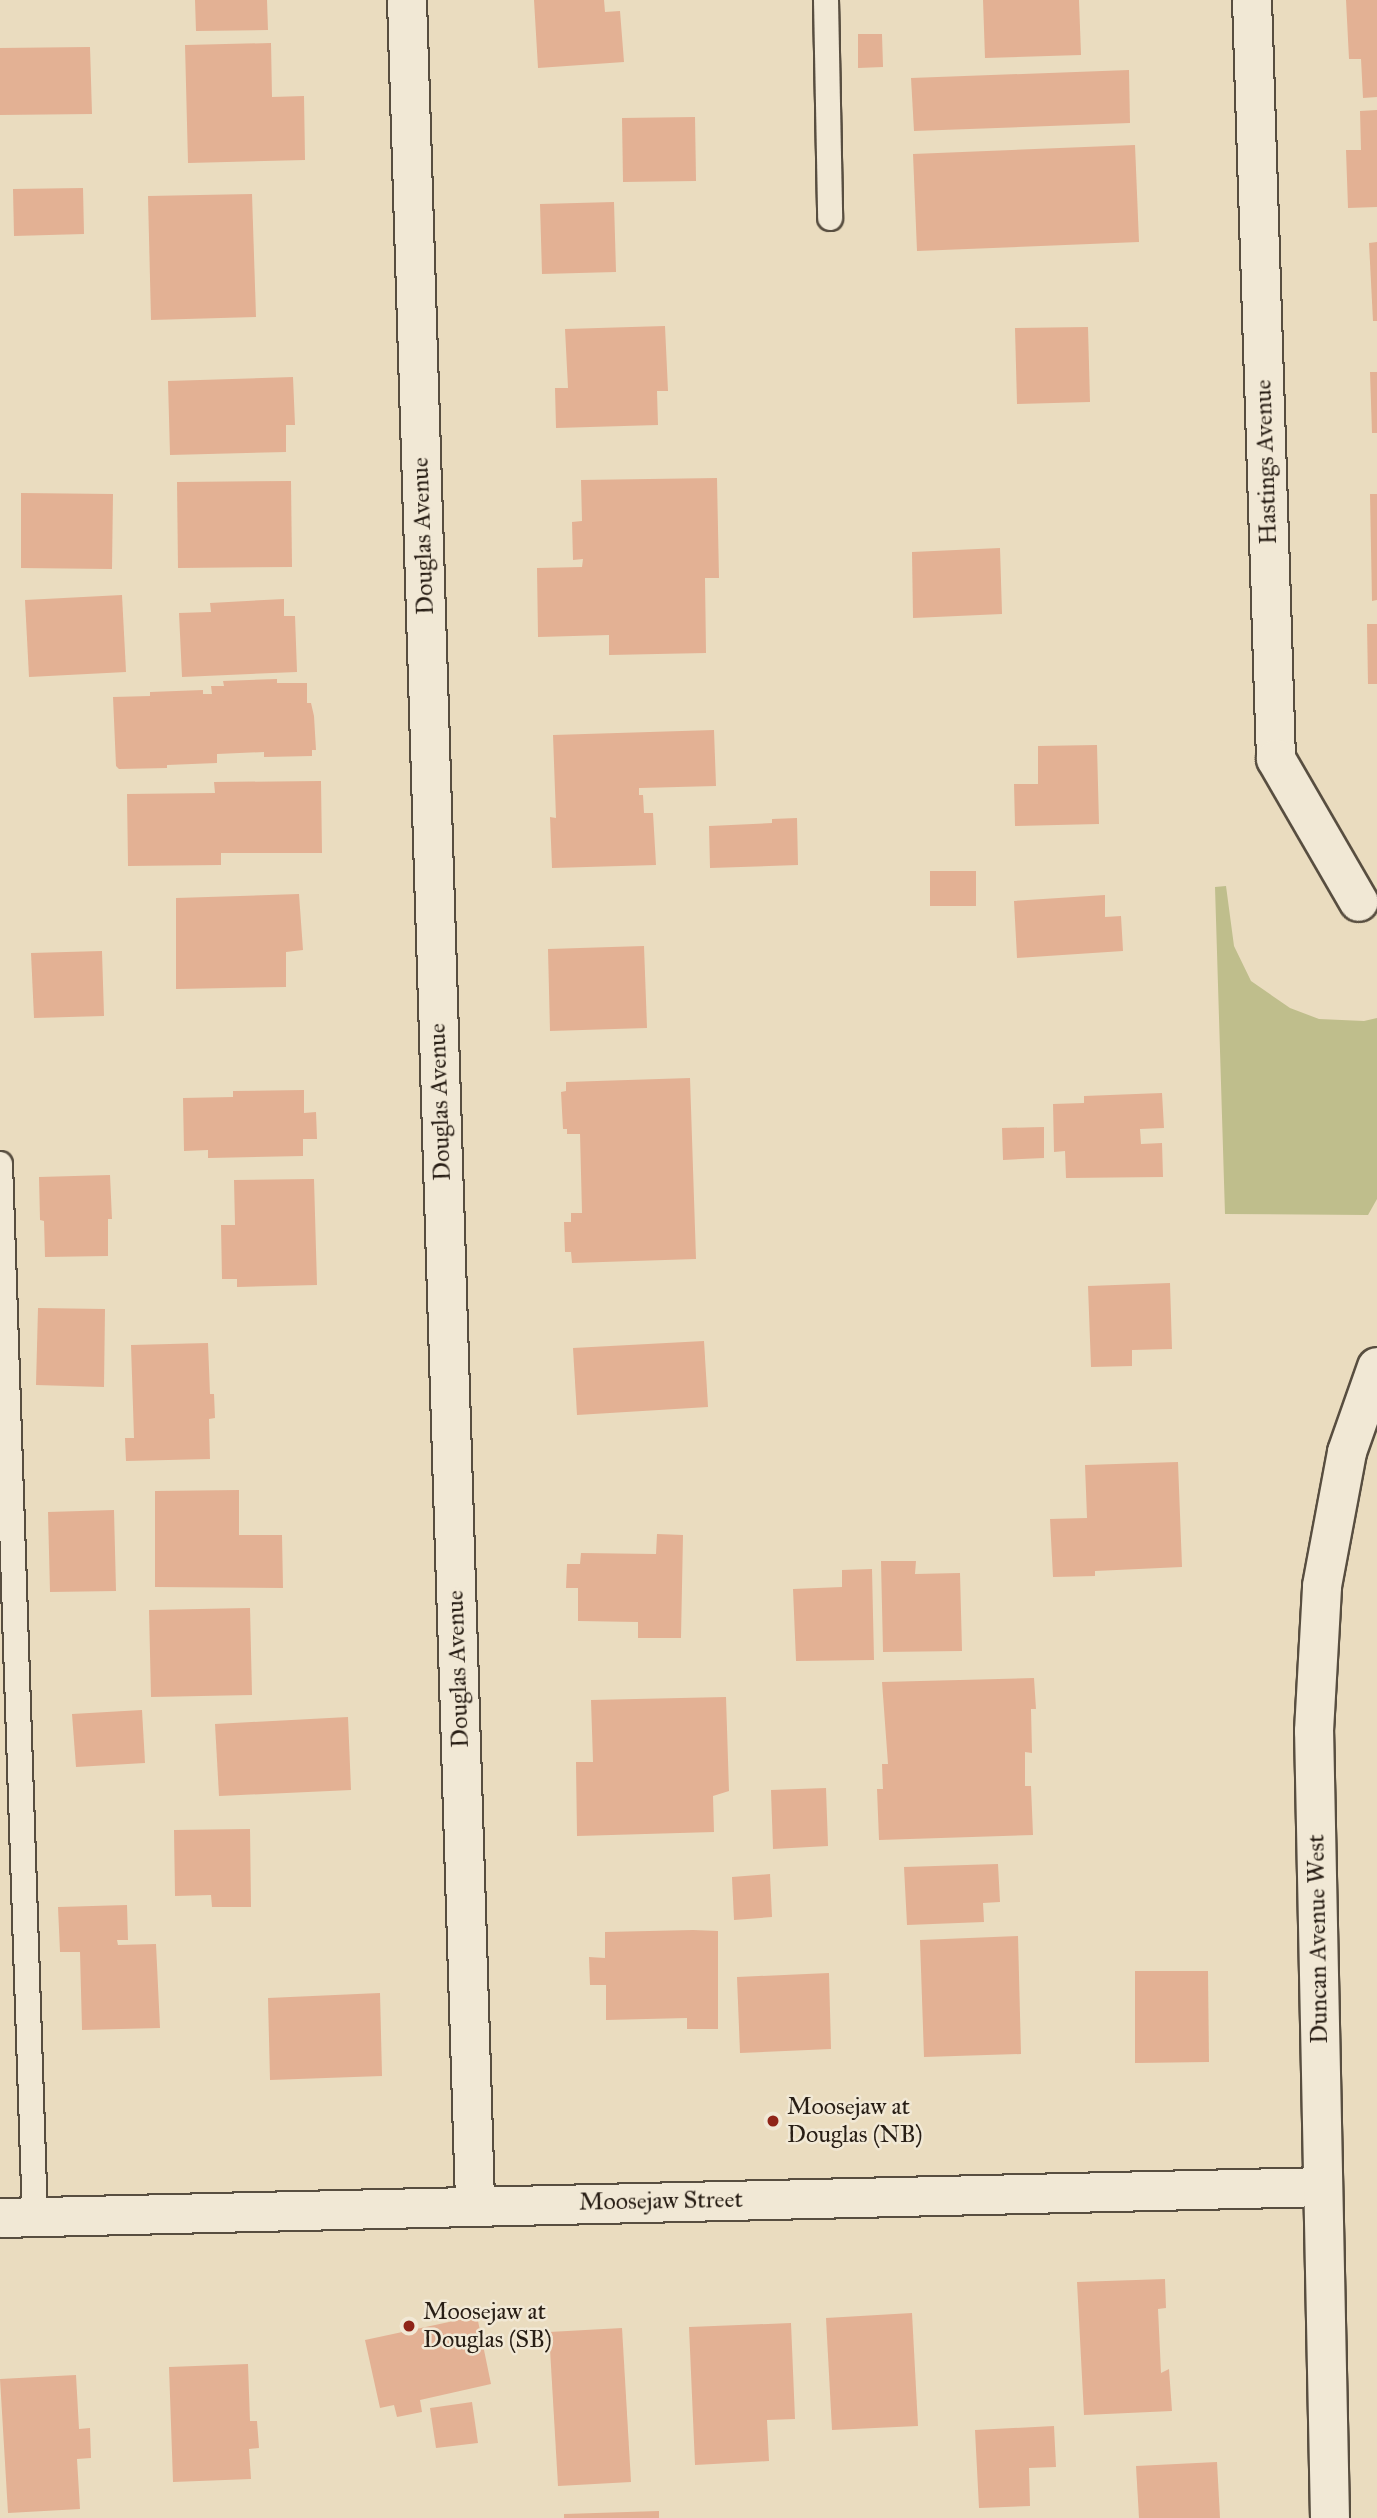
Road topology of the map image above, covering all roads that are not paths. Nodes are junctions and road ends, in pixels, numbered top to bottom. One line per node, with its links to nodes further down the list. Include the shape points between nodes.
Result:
1 (407, 0): 10 (street, Douglas Avenue)
2 (826, 0): 4 (lane)
3 (1252, 0): 5 (street, Hastings Avenue, via 1276,759)
4 (830, 218)
5 (1359, 902)
6 (0, 1164): 8 (lane)
7 (1377, 1367): 9 (street, Duncan Avenue West, via 1347,1452 1322,1586 1314,1731)
8 (10, 1797): 11 (lane)
9 (1322, 2186): 10 (street, Moosejaw Street); 12 (street, Duncan Avenue West)
10 (475, 2205): 11 (street, Moosejaw Street)
11 (17, 2218)
12 (1329, 2518)

